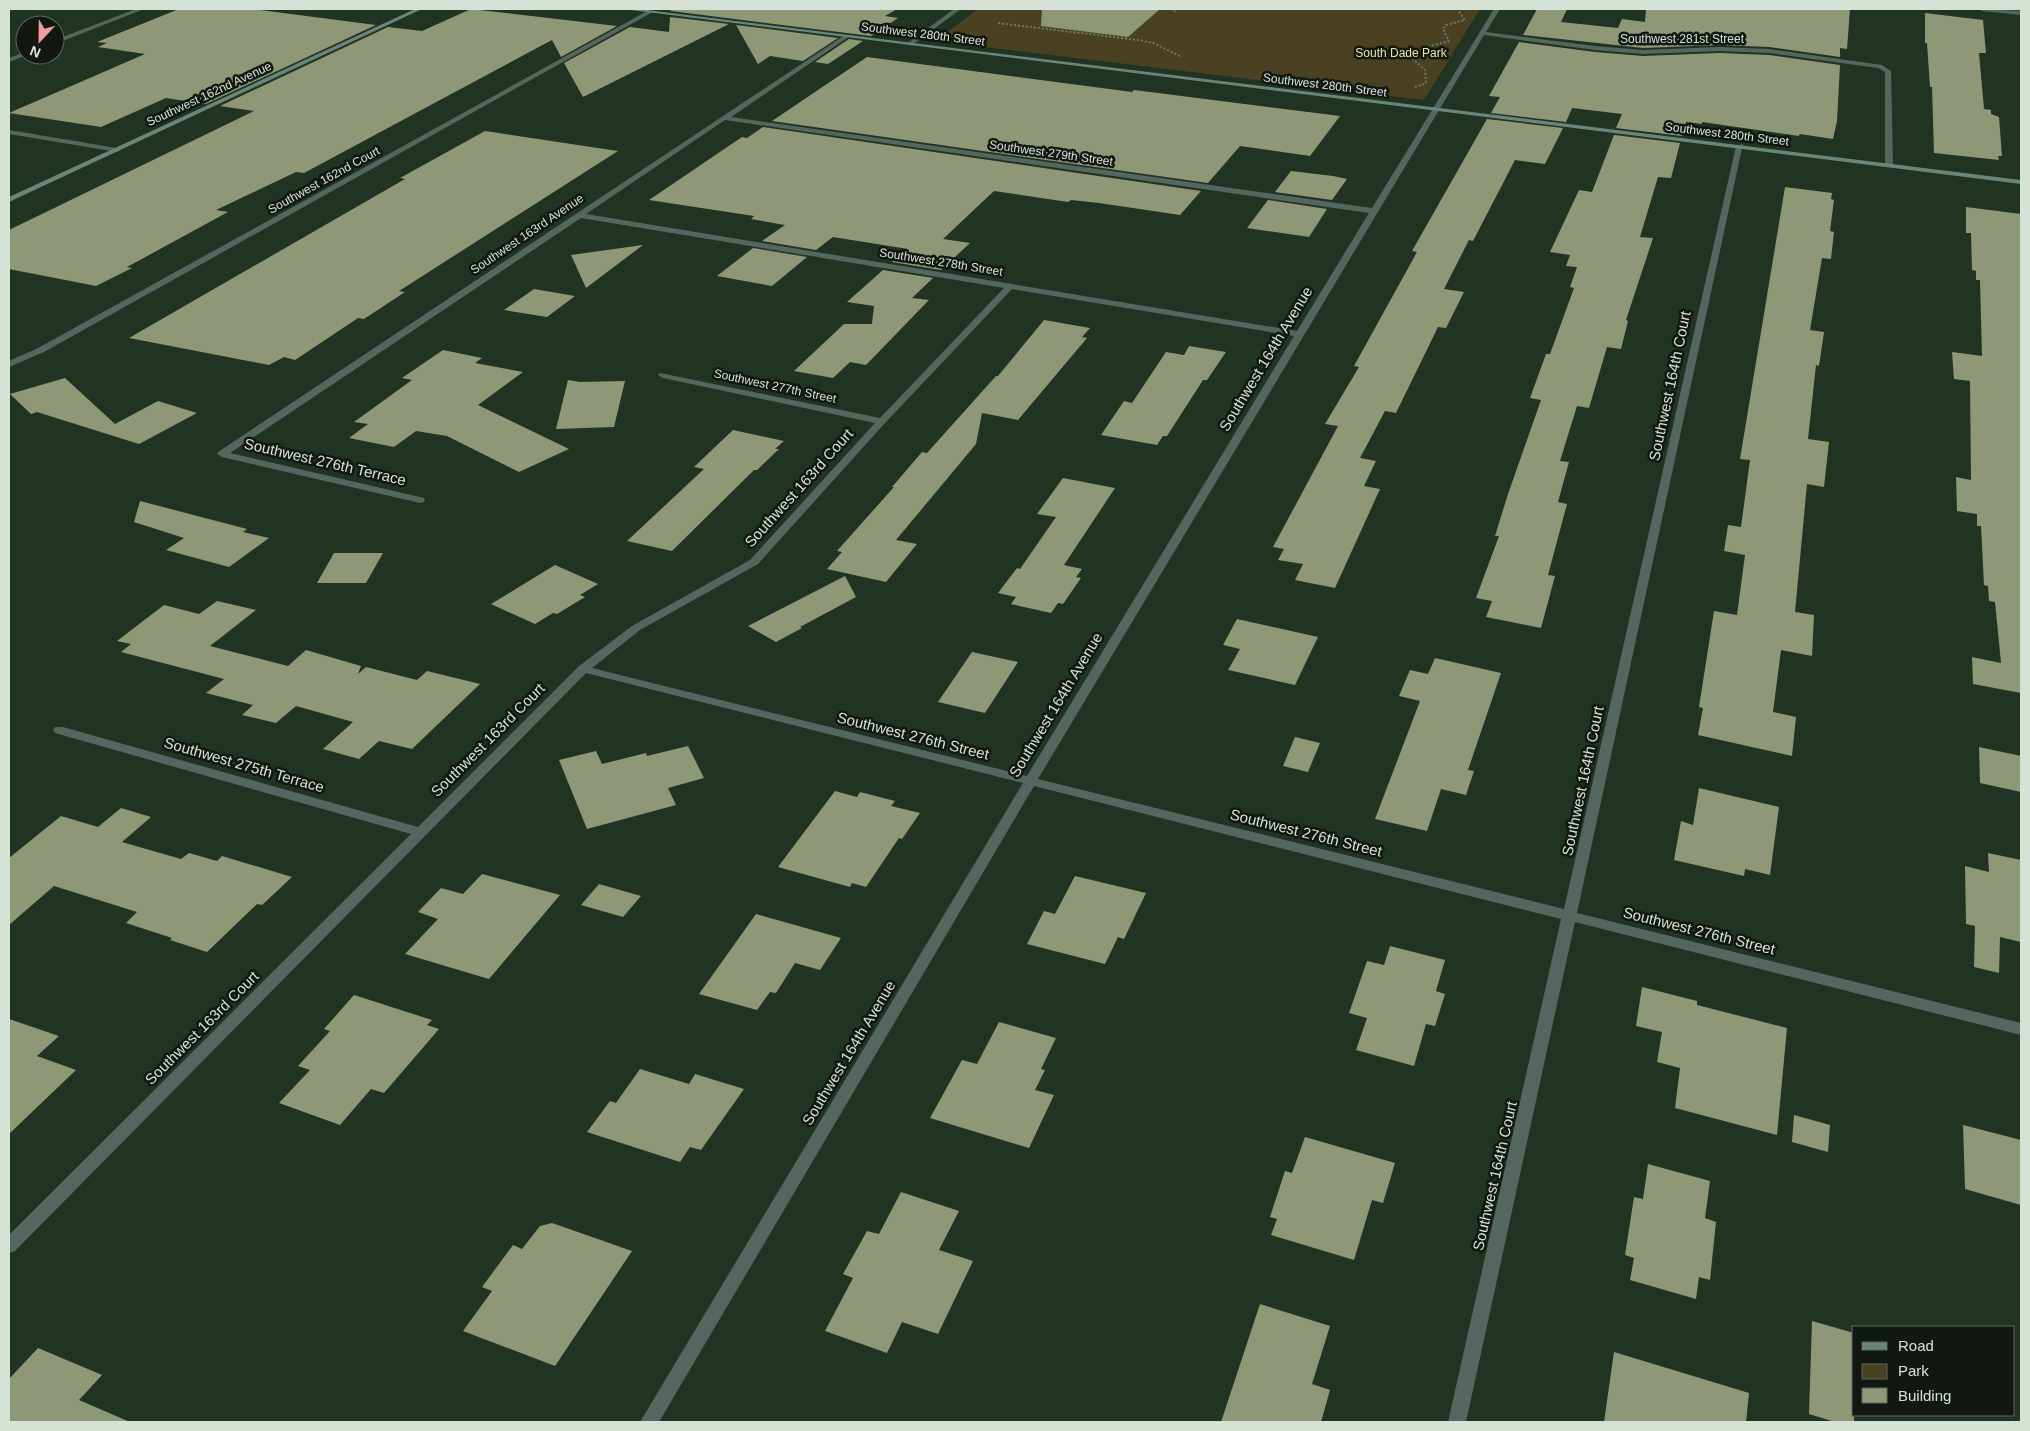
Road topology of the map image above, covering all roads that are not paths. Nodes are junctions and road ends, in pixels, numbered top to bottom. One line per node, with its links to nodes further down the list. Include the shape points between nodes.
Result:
1 (141, 9): 11 (street)
2 (419, 9): 17 (street, Southwest 162nd Avenue)
3 (626, 9): 7 (street, Southwest 280th Street)
4 (958, 9): 12 (street)
5 (1498, 9): 9 (street, Southwest 164th Avenue)
6 (1982, 9): 8 (street)
7 (649, 12): 10 (street, Southwest 280th Street); 25 (street, Southwest 162nd Court, via 42,350)
8 (2021, 13)
9 (1483, 33): 13 (street, Southwest 164th Avenue); 18 (street, Southwest 281st Street, via 1643,52 1769,51 1880,66 1888,71)
10 (848, 36): 12 (street, Southwest 280th Street); 14 (street, Southwest 163rd Avenue)
11 (65, 38)
12 (910, 44): 13 (street, Southwest 280th Street)
13 (1434, 110): 16 (street, Southwest 280th Street); 21 (street, Southwest 164th Avenue)
14 (723, 118): 21 (street, Southwest 279th Street); 22 (street, Southwest 163rd Avenue)
15 (9, 132): 17 (street)
16 (1740, 146): 18 (street, Southwest 280th Street); 34 (street, Southwest 164th Court)
17 (117, 150): 20 (street, Southwest 162nd Avenue)
18 (1889, 165): 19 (street, Southwest 280th Street)
19 (2021, 182)
20 (9, 200)
21 (1375, 210): 24 (street, Southwest 164th Avenue)
22 (578, 215): 23 (street, Southwest 278th Street); 28 (street, Southwest 163rd Avenue)
23 (1010, 286): 24 (street, Southwest 278th Street); 27 (street, Southwest 163rd Court)
24 (1300, 334): 32 (street, Southwest 164th Avenue)
25 (9, 364)
26 (663, 375): 27 (street, Southwest 277th Street)
27 (882, 421): 30 (street, Southwest 163rd Court, via 754,562 636,628)
28 (222, 454): 29 (street, Southwest 276th Terrace)
29 (420, 500)
30 (583, 669): 32 (street, Southwest 276th Street); 33 (street, Southwest 163rd Court)
31 (59, 730): 33 (street, Southwest 275th Terrace)
32 (1028, 782): 34 (street, Southwest 276th Street); 37 (street, Southwest 164th Avenue)
33 (420, 832): 36 (street, Southwest 163rd Court)
34 (1570, 916): 35 (street, Southwest 276th Street); 38 (street, Southwest 164th Court)
35 (2021, 1029)
36 (9, 1246)
37 (649, 1422)
38 (1457, 1422)

